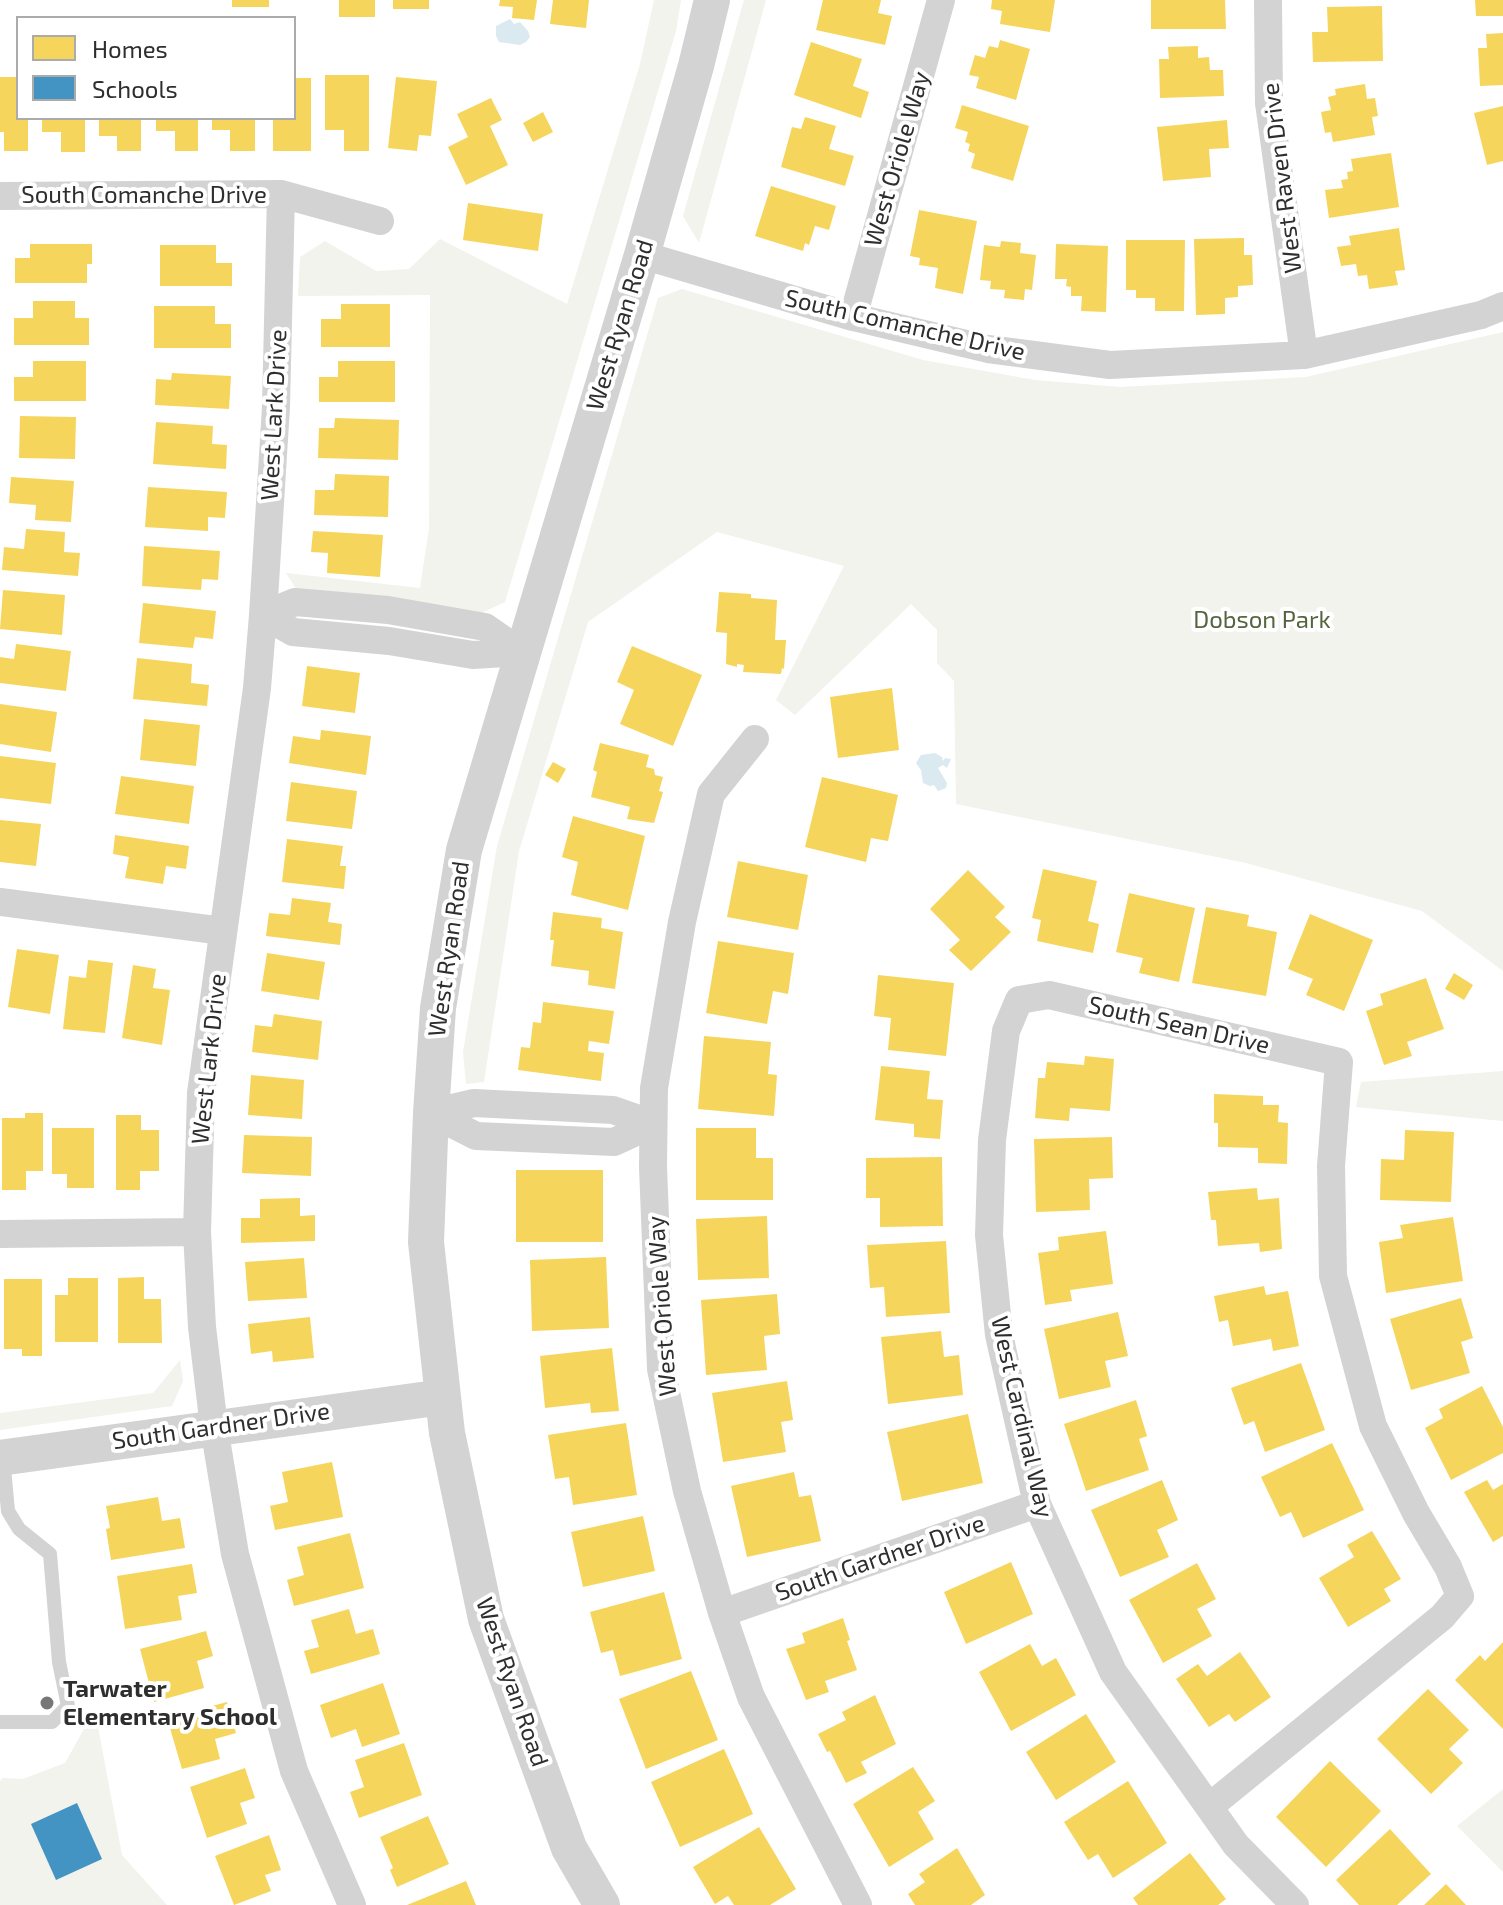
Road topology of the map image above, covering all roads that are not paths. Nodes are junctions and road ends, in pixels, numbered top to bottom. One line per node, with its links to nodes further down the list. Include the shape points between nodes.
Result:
1 (712, 0): 7 (street, West Ryan Road)
2 (941, 0): 9 (street, West Oriole Way)
3 (1268, 0): 10 (street, West Raven Drive, via 1269,103)
4 (281, 194): 5 (street, South Comanche Drive); 6 (street, South Comanche Drive); 11 (street, West Lark Drive, via 276,407)
5 (0, 196)
6 (380, 221)
7 (642, 255): 9 (street, South Comanche Drive); 12 (street, West Ryan Road)
8 (1503, 306): 10 (street, South Comanche Drive)
9 (853, 317): 10 (street, South Comanche Drive, via 988,349 1110,365)
10 (1304, 355)
11 (263, 615): 12 (street, via 295,602 388,610 485,627); 15 (street, West Lark Drive)
12 (521, 652): 17 (street, West Ryan Road, via 464,850 438,1008)
13 (755, 739): 18 (street, West Oriole Way, via 711,794 682,922 654,1088)
14 (0, 902): 15 (street)
15 (223, 931): 19 (street, West Lark Drive, via 201,1093)
16 (1019, 1000): 24 (street, West Cardinal Way, via 1006,1031 992,1140 989,1235 999,1335); 27 (street, South Sean Drive, via 1049,995 1339,1062 1331,1166 1333,1276 1373,1426 1460,1596 1442,1617)
17 (431, 1113): 18 (street, via 474,1103 613,1110); 21 (street, West Ryan Road, via 426,1242)
18 (653, 1124): 25 (street, West Oriole Way, via 661,1369 687,1491)
19 (197, 1232): 20 (street); 22 (street, West Lark Drive)
20 (0, 1234)
21 (443, 1397): 22 (street, South Gardner Drive); 29 (street, West Ryan Road, via 486,1619 569,1848)
22 (214, 1427): 23 (street, South Gardner Drive); 28 (street, West Lark Drive, via 235,1554 294,1771)
23 (2, 1458): 26 (lane, via 8,1511 19,1529 50,1554 68,1706 52,1722)
24 (1037, 1504): 25 (street, South Gardner Drive); 27 (street, West Cardinal Way, via 1113,1672)
25 (722, 1613): 30 (street, West Oriole Way, via 751,1697)
26 (0, 1722)
27 (1209, 1807): 31 (street, West Cardinal Way, via 1236,1845)
28 (352, 1905)
29 (602, 1905)
30 (858, 1905)
31 (1295, 1905)

